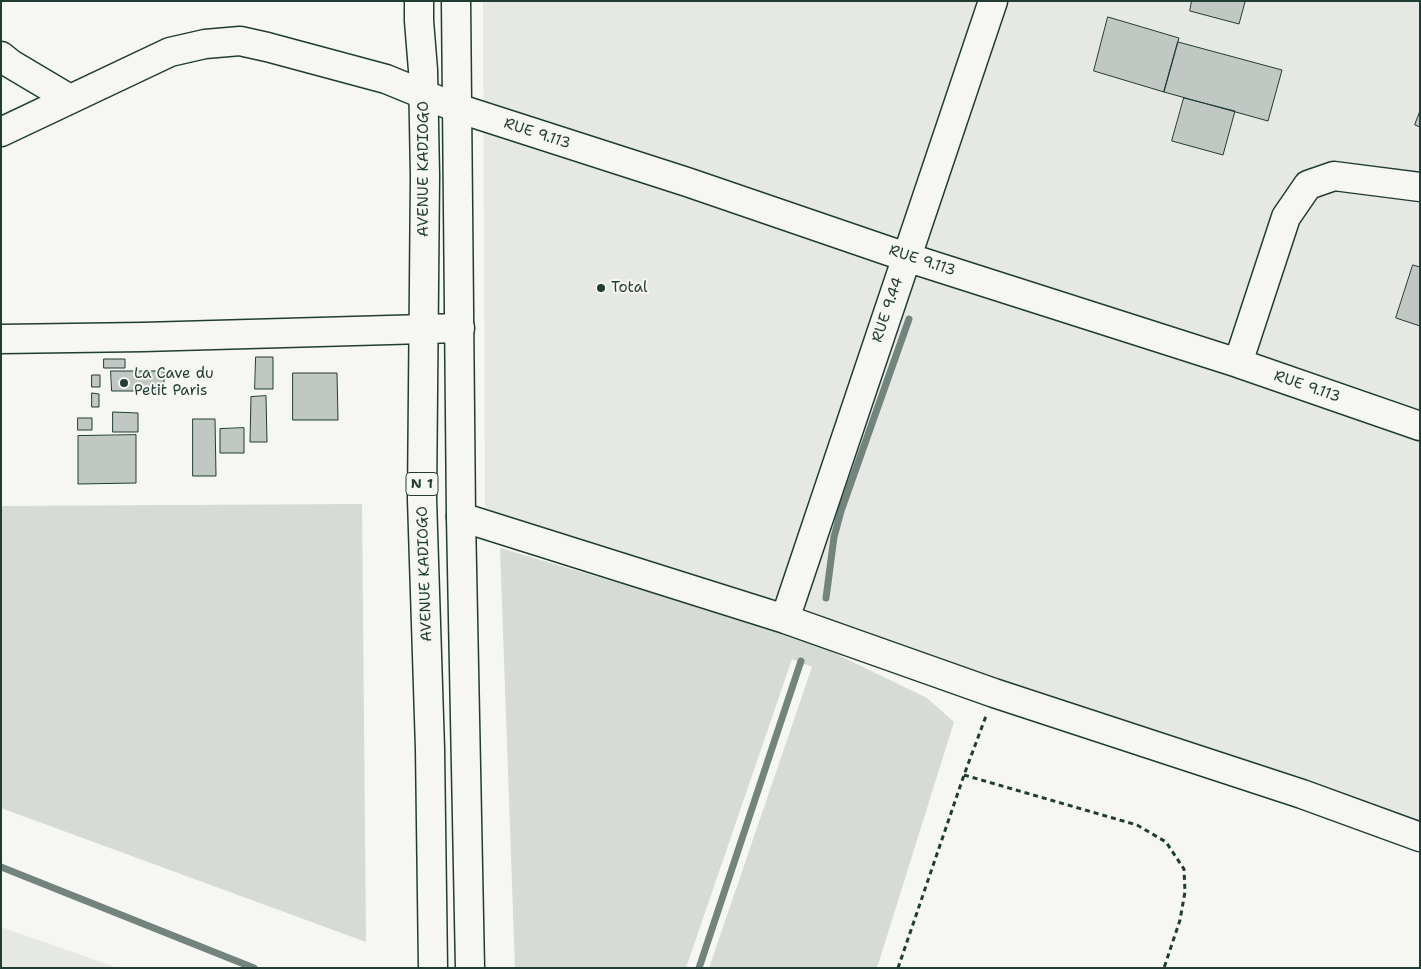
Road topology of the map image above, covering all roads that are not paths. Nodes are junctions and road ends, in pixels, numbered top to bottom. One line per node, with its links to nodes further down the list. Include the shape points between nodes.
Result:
1 (419, 1): 5 (main road, AVENUE KADIOGO / N 1)
2 (456, 1): 7 (main road)
3 (993, 1): 10 (main road, RUE 9.44)
4 (1, 56): 6 (main road)
5 (424, 96): 6 (main road, RUE 9.113, via 386,79 240,42 205,44 170,52); 7 (main road, RUE 9.113); 12 (main road, AVENUE KADIOGO / N 1)
6 (70, 99): 8 (main road, RUE 9.113)
7 (457, 108): 10 (main road, RUE 9.113); 11 (main road)
8 (1, 132)
9 (1420, 187): 14 (main road, via 1334,176 1308,185 1286,216)
10 (906, 256): 14 (main road, RUE 9.113); 17 (main road, RUE 9.44)
11 (460, 328): 12 (main road); 16 (main road)
12 (422, 329): 13 (main road); 19 (main road, AVENUE KADIOGO / N 1, via 422,499)
13 (1, 340)
14 (1238, 363): 15 (main road, RUE 9.113)
15 (1420, 426)
16 (461, 517): 17 (main road); 20 (main road)
17 (784, 620): 18 (main road, via 1302,794)
18 (1420, 837)
19 (433, 968)
20 (470, 968)

